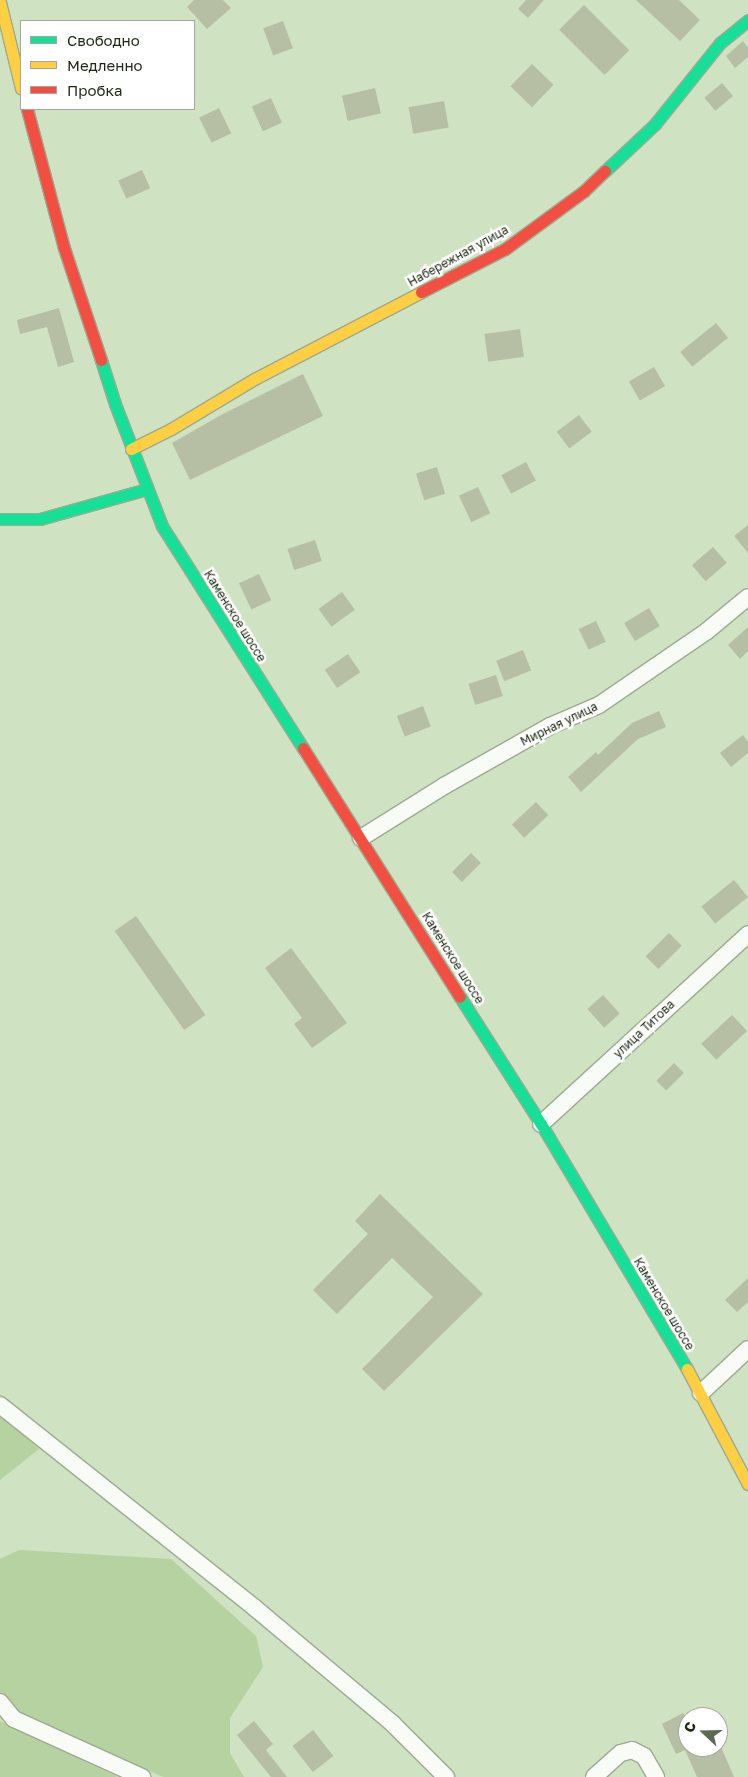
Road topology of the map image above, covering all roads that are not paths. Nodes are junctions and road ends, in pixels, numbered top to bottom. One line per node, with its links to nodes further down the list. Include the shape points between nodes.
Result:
1 (0, 2): 3 (street)
2 (748, 20): 5 (street, Набережная улица, via 720,43 655,124 584,191 505,249 256,378)
3 (20, 84)
4 (27, 110): 5 (street, Каменское шоссе, via 64,248)
5 (131, 449): 6 (street, Каменское шоссе)
6 (147, 489): 7 (street, via 40,518); 9 (street, Каменское шоссе, via 162,526)
7 (0, 519)
8 (748, 597): 9 (street, Мирная улица, via 707,631 599,705 550,726)
9 (361, 838): 11 (street, Каменское шоссе)
10 (748, 934): 11 (street, улица Титова)
11 (541, 1124): 13 (street, Каменское шоссе)
12 (748, 1350): 13 (street)
13 (700, 1393): 15 (street, Каменское шоссе)
14 (0, 1405): 18 (street, via 255,1608 393,1724)
15 (748, 1484)
16 (0, 1702): 17 (street, via 14,1719)
17 (142, 1777)
18 (446, 1777)
19 (594, 1777): 20 (street, via 620,1753 632,1750 644,1756)
20 (656, 1777)

